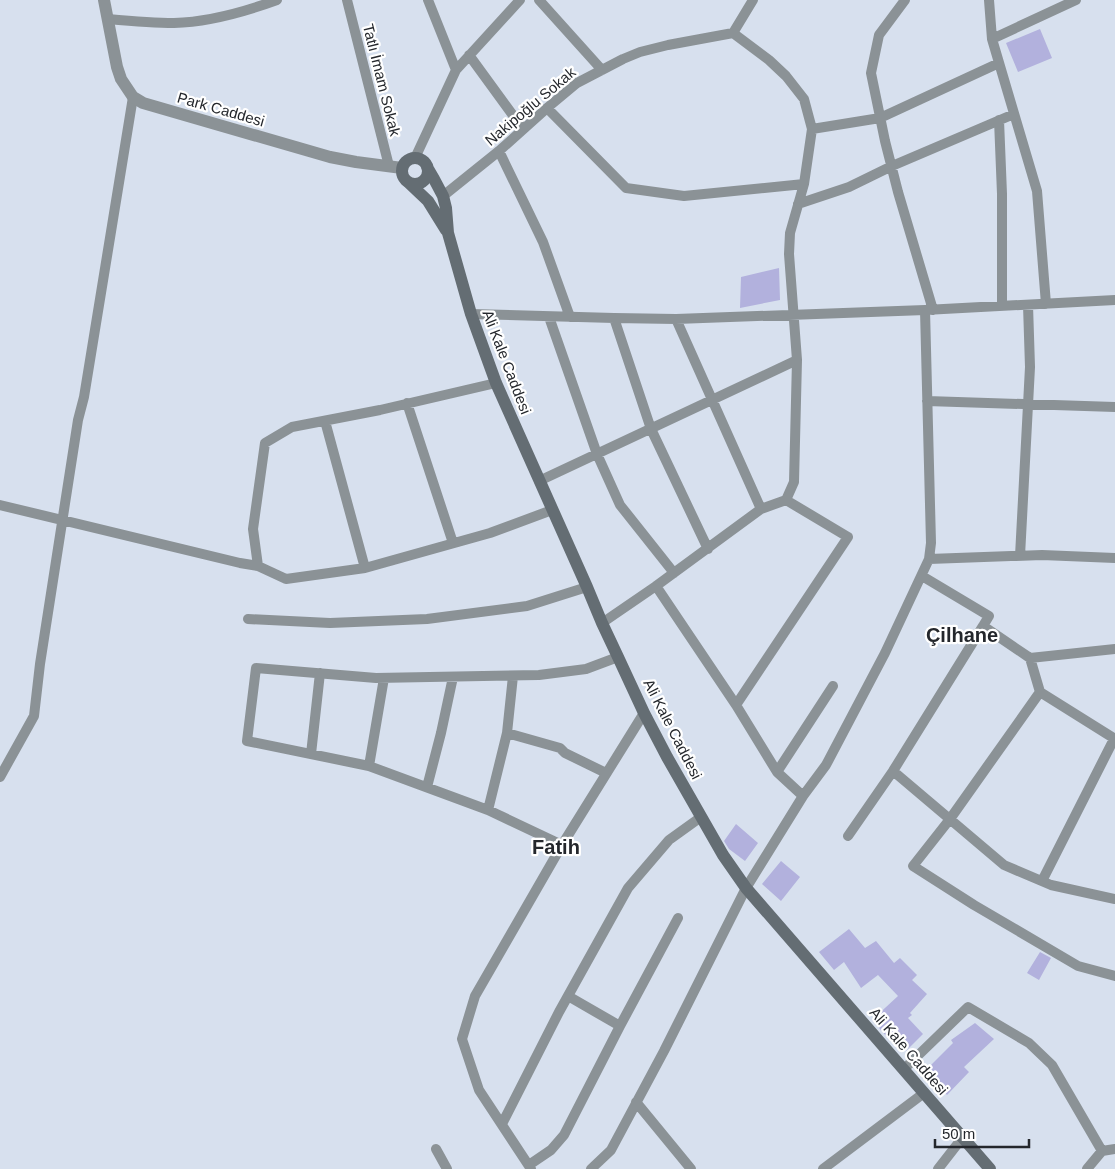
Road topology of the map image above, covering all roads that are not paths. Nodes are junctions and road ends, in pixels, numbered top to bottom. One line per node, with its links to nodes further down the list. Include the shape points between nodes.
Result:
1 (104, 0): 11 (street)
2 (276, 0): 11 (street, via 223,16 175,23)
3 (347, 0): 27 (street, Tatlı İmam Sokak)
4 (428, 0): 16 (street)
5 (520, 0): 14 (street)
6 (539, 0): 17 (street)
7 (753, 0): 12 (street)
8 (905, 0): 21 (street, via 880,36 871,73)
9 (989, 0): 13 (street)
10 (1076, 0): 13 (street)
11 (108, 19): 18 (street, via 121,79)
12 (733, 33): 17 (street, Nakipoğlu Sokak, via 640,52); 24 (street, via 786,76 804,99)
13 (992, 39): 15 (street)
14 (469, 55): 16 (street); 23 (street)
15 (1000, 63): 20 (street); 21 (street)
16 (456, 70): 26 (street)
17 (602, 70): 19 (street, Nakipoğlu Sokak, via 577,83)
18 (133, 97): 27 (street, Park Caddesi, via 143,103 330,157); 62 (street)
19 (547, 108): 23 (street, Nakipoğlu Sokak); 32 (street, via 626,188 684,196)
20 (1014, 114): 22 (street); 37 (street, via 1037,192)
21 (880, 118): 24 (street); 28 (street)
22 (998, 120): 28 (street); 39 (street)
23 (523, 129): 25 (street, Nakipoğlu Sokak)
24 (812, 130): 32 (street)
25 (499, 151): 33 (street, Nakipoğlu Sokak); 44 (street, via 543,242)
26 (415, 158): 29 (main road, via 422,160); 30 (main road)
27 (389, 166): 30 (street, Park Caddesi)
28 (892, 166): 34 (street, via 849,187); 40 (street)
29 (427, 167): 31 (main road, via 427,175 422,182); 33 (main road, Ali Kale Caddesi)
30 (402, 168): 31 (main road, via 403,177)
31 (410, 183): 35 (main road, Ali Kale Caddesi, via 428,201)
32 (804, 184): 34 (street)
33 (443, 196): 35 (main road, Ali Kale Caddesi)
34 (798, 204): 42 (street, via 790,233 789,254)
35 (448, 232): 41 (main road, Ali Kale Caddesi)
36 (1115, 300): 37 (street)
37 (1046, 304): 38 (street)
38 (1028, 305): 39 (street); 52 (street)
39 (1002, 306): 40 (street)
40 (929, 310): 42 (street); 50 (street)
41 (471, 314): 43 (street); 48 (main road, Ali Kale Caddesi)
42 (794, 315): 46 (street); 47 (street)
43 (549, 317): 44 (street); 56 (street)
44 (570, 317): 45 (street)
45 (614, 318): 46 (street); 55 (street)
46 (676, 319): 49 (street)
47 (797, 360): 49 (street); 58 (street, via 794,482)
48 (496, 383): 51 (street); 57 (main road, Ali Kale Caddesi)
49 (711, 400): 55 (street); 60 (street)
50 (928, 400): 52 (street); 67 (street)
51 (408, 403): 54 (street); 63 (street)
52 (1028, 405): 53 (street); 65 (street)
53 (1115, 407)
54 (325, 421): 68 (street, via 292,427 265,443 253,529); 69 (street)
55 (651, 429): 56 (street); 64 (street)
56 (597, 454): 57 (street); 70 (street, via 620,505)
57 (539, 482): 61 (main road, Ali Kale Caddesi)
58 (786, 500): 60 (street); 86 (street, via 848,537)
59 (0, 504): 62 (street)
60 (760, 509): 64 (street)
61 (552, 510): 63 (street); 73 (main road, Ali Kale Caddesi)
62 (63, 520): 68 (street); 95 (street, via 34,716)
63 (452, 543): 69 (street)
64 (708, 549): 70 (street)
65 (1020, 556): 66 (street); 67 (street)
66 (1115, 558)
67 (929, 559): 71 (street)
68 (258, 566): 69 (street, via 286,579)
69 (365, 568)
70 (674, 573): 72 (street)
71 (922, 576): 76 (street, via 988,616); 97 (street, via 826,766)
72 (656, 586): 75 (street); 86 (street)
73 (587, 587): 74 (street, via 527,606 426,619 330,623); 75 (main road, Ali Kale Caddesi)
74 (248, 619)
75 (602, 623): 78 (main road, Ali Kale Caddesi)
76 (982, 626): 79 (street); 92 (street)
77 (1115, 649): 79 (street)
78 (618, 657): 81 (street, via 586,669); 87 (main road, Ali Kale Caddesi)
79 (1030, 658): 85 (street)
80 (320, 673): 83 (street); 90 (street); 90 (street, via 256,668 247,741)
81 (513, 676): 82 (street); 88 (street)
82 (453, 677): 83 (street); 96 (street)
83 (384, 678): 91 (street)
84 (833, 686): 93 (street)
85 (1040, 692): 89 (street); 100 (street)
86 (736, 705): 93 (street)
87 (644, 713): 94 (street); 99 (main road, Ali Kale Caddesi)
88 (507, 733): 94 (street, via 560,748); 98 (street)
89 (1115, 739): 103 (street)
90 (311, 754): 91 (street)
91 (369, 766): 96 (street)
92 (893, 771): 100 (street); 101 (street)
93 (777, 772): 97 (street)
94 (606, 773): 102 (street)
95 (0, 777)
96 (427, 787): 98 (street)
97 (803, 796): 104 (street)
98 (488, 810): 102 (street)
99 (701, 816): 104 (main road, Ali Kale Caddesi); 108 (street, via 668,840 628,888)
100 (950, 820): 103 (street, via 1004,865); 107 (street, via 913,866 974,906 1078,966)
101 (848, 836)
102 (562, 844): 113 (street, via 475,996 462,1039 479,1090)
103 (1042, 881): 105 (street)
104 (746, 888): 110 (main road, Ali Kale Caddesi); 112 (street)
105 (1115, 899)
106 (678, 918): 109 (street)
107 (1115, 976)
108 (568, 996): 109 (street); 113 (street)
109 (620, 1026): 118 (street, via 564,1135)
110 (904, 1069): 111 (main road, Ali Kale Caddesi); 117 (street, via 968,1006 1029,1043 1052,1065)
111 (924, 1094): 114 (main road, Ali Kale Caddesi); 122 (street)
112 (636, 1102): 120 (street, via 611,1150); 121 (street)
113 (502, 1124): 118 (street)
114 (963, 1137): 123 (street); 124 (main road, Ali Kale Caddesi)
115 (436, 1149): 119 (street)
116 (1115, 1149): 117 (street)
117 (1102, 1151): 125 (street)
118 (530, 1167)
119 (447, 1169)
120 (591, 1169)
121 (691, 1169)
122 (823, 1169)
123 (938, 1169)
124 (990, 1169)
125 (1087, 1169)

